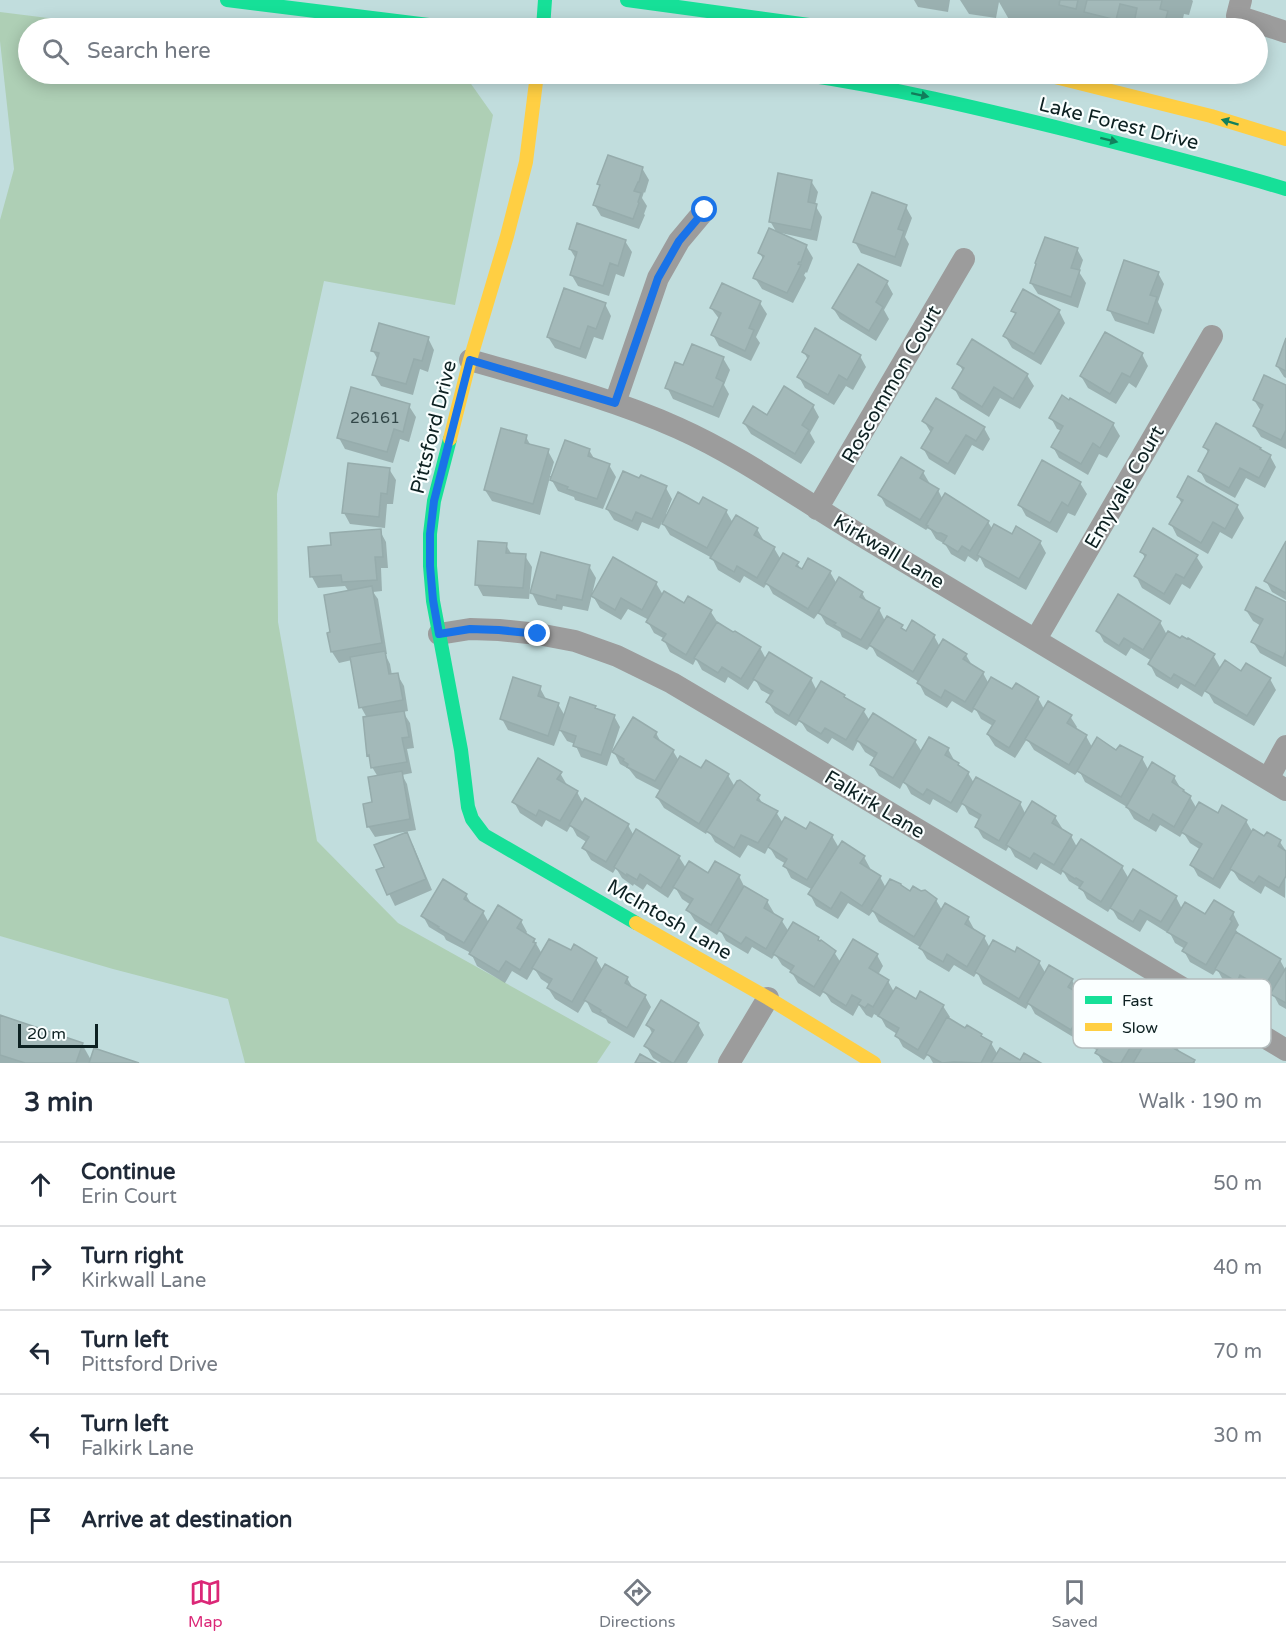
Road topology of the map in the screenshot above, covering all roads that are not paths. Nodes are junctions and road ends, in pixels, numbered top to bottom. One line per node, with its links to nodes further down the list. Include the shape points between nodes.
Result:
1 (227, 0): 5 (street)
2 (545, 0): 6 (street)
3 (627, 0): 7 (street)
4 (1241, 0): 8 (street, via 1237,16)
5 (372, 18)
6 (544, 18)
7 (758, 18)
8 (1243, 18)
9 (1268, 26): 10 (street)
10 (1286, 32)
11 (536, 84): 19 (street, Pittsford Drive, via 526,162)
12 (867, 84): 15 (street, Lake Forest Drive, one-way to 15, via 975,106)
13 (1083, 84): 14 (street, Lake Forest Drive, one-way to 13)
14 (1286, 139)
15 (1286, 189)
16 (705, 210): 20 (street, via 679,241 658,278)
17 (964, 259): 21 (street, Roscommon Court)
18 (1212, 336): 23 (street, Emyvale Court)
19 (470, 360): 20 (street, Kirkwall Lane); 22 (street, Pittsford Drive, via 434,501 430,534)
20 (615, 403): 21 (street, Kirkwall Lane, via 740,459)
21 (817, 509): 23 (street, Kirkwall Lane)
22 (439, 634): 26 (street, Pittsford Drive); 27 (street, Falkirk Lane, via 470,629 538,634 575,641 617,656 753,730)
23 (1036, 639): 25 (street, Kirkwall Lane)
24 (1286, 746): 25 (street)
25 (1277, 785)
26 (467, 795): 28 (street, McIntosh Lane, via 472,819 484,835)
27 (1168, 979)
28 (768, 998): 31 (street); 32 (street, McIntosh Lane)
29 (1271, 1041): 30 (street, Falkirk Lane)
30 (1286, 1050)
31 (729, 1063)
32 (874, 1063)

